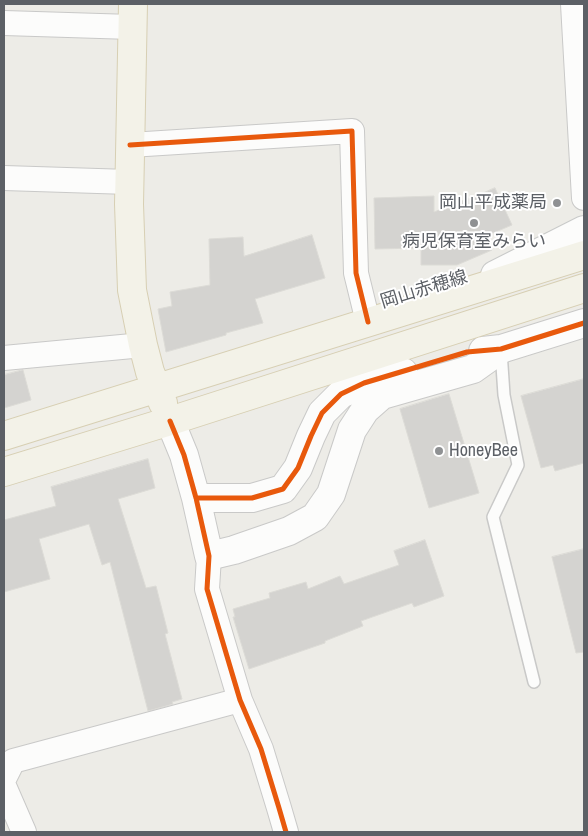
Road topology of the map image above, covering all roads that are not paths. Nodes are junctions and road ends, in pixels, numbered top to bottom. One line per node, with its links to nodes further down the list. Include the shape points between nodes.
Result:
1 (573, 4): 7 (street)
2 (133, 15): 3 (street); 4 (main road)
3 (4, 23)
4 (130, 145): 6 (main road); 12 (street, via 352,131 356,273)
5 (4, 178): 6 (street)
6 (129, 182): 14 (main road, via 132,290)
7 (584, 198)
8 (584, 230): 11 (street)
9 (584, 254): 11 (main road, 岡山赤穂線)
10 (584, 288): 18 (main road)
11 (458, 294): 12 (main road, 岡山赤穂線)
12 (368, 322): 17 (main road, 岡山赤穂線)
13 (584, 323): 15 (street)
14 (143, 345): 16 (street); 17 (main road)
15 (501, 350): 21 (street, via 467,352 341,394 322,414 298,468 283,489 252,498); 22 (street, via 474,368 382,394 365,410 352,430 331,494 316,517 289,531); 23 (lane, via 504,395 518,465 493,517)
16 (4, 358)
17 (157, 388): 18 (main road); 19 (main road, 岡山赤穂線)
18 (170, 421): 20 (main road); 21 (street)
19 (4, 436)
20 (4, 472)
21 (196, 498): 22 (street)
22 (209, 556): 24 (street, via 207,589)
23 (534, 682)
24 (240, 700): 25 (street, via 12,761); 28 (street, via 261,749)
25 (4, 779)
26 (4, 786): 27 (street)
27 (24, 832)
28 (286, 832)

